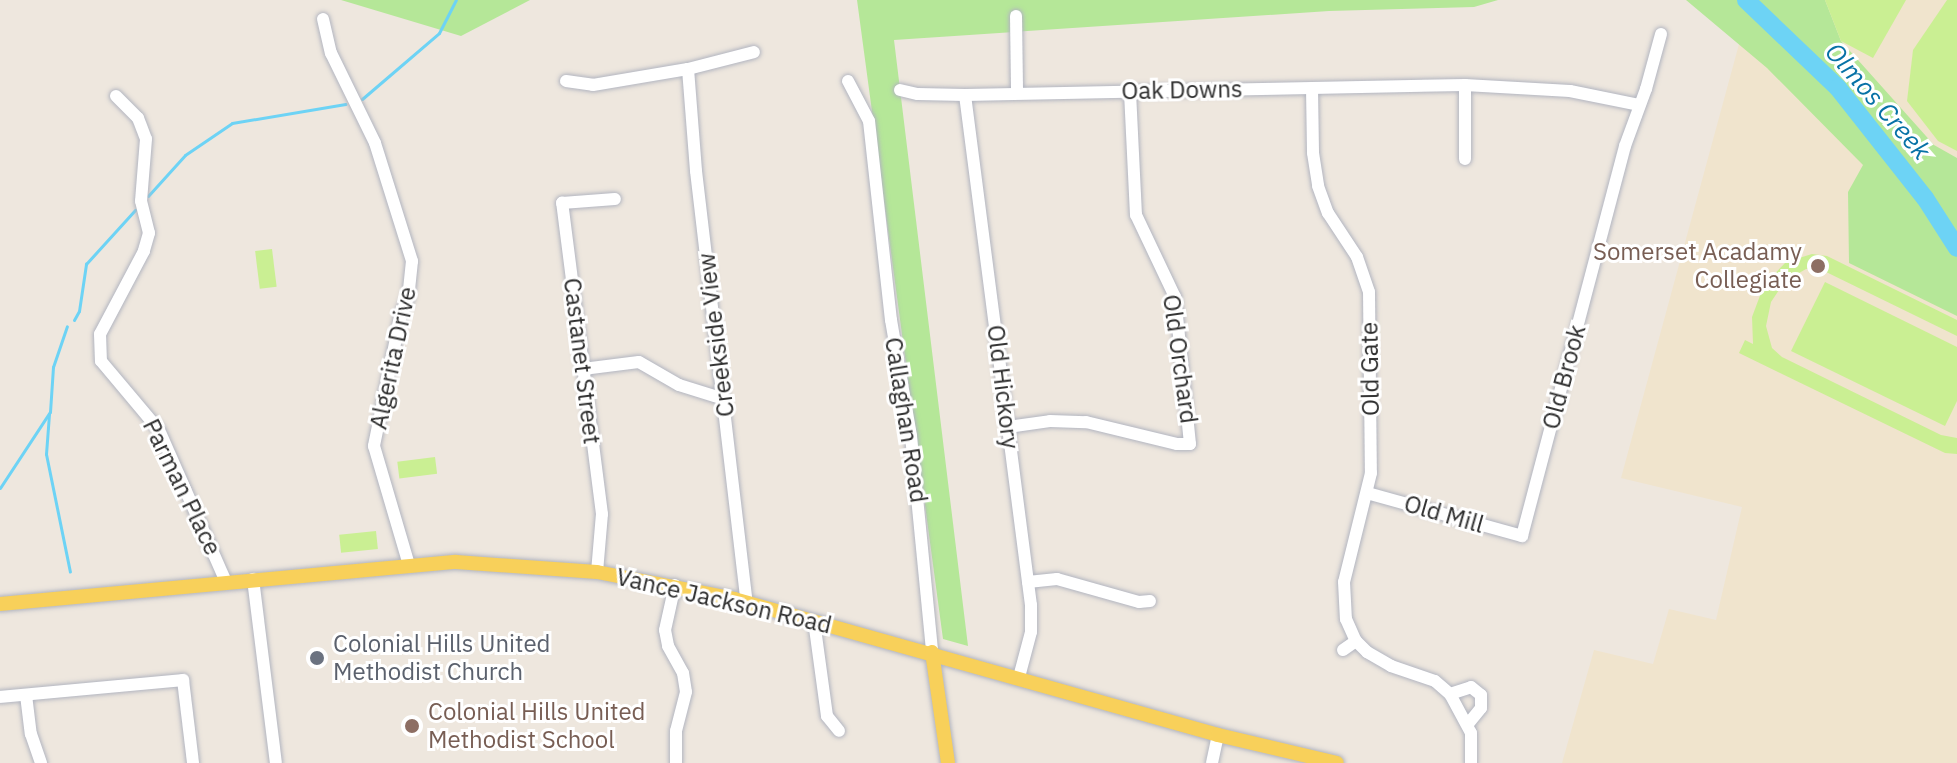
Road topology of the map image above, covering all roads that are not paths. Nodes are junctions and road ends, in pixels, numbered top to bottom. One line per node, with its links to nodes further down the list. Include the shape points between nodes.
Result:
1 (1016, 16): 12 (street)
2 (323, 19): 23 (street, Algerita Drive, via 331,53 375,143 412,261 374,446)
3 (1661, 34): 15 (street, Old Brook)
4 (754, 52): 5 (street)
5 (688, 69): 6 (street, via 593,85); 19 (street, Creekside View)
6 (566, 81)
7 (848, 81): 35 (street, Callaghan Road, via 869,121 891,320 911,436)
8 (1465, 85): 9 (street, Oak Downs); 15 (street, Oak Downs, via 1570,91); 16 (street)
9 (1312, 88): 11 (street, Oak Downs); 21 (street, Old Gate, via 1318,186 1328,213 1357,257 1369,292)
10 (900, 90): 13 (street, Oak Downs)
11 (1130, 91): 12 (street, Oak Downs); 20 (street, Old Orchard, via 1136,215 1175,297 1190,444 1086,422)
12 (1017, 92): 13 (street, Oak Downs)
13 (965, 95): 20 (street, Old Hickory)
14 (116, 96): 26 (street, Parman Place, via 138,118 146,139 141,201 149,233 100,334 101,361 159,430)
15 (1639, 105): 22 (street, Old Brook)
16 (1465, 159)
17 (615, 199): 18 (street, Castanet Street, via 562,203)
18 (583, 369): 19 (street, via 639,362 679,385); 24 (street, Castanet Street, via 602,514)
19 (724, 399): 30 (street, Creekside View)
20 (1008, 427): 27 (street, Old Hickory)
21 (1367, 493): 22 (street, Old Mill); 33 (street, Old Gate, via 1343,590 1346,619)
22 (1522, 536)
23 (409, 565): 24 (main road, Vance Jackson Road, via 456,562); 25 (main road, Vance Jackson Road)
24 (597, 572): 28 (main road, Vance Jackson Road)
25 (253, 579): 26 (main road, Vance Jackson Road); 45 (street)
26 (226, 582): 31 (main road, Vance Jackson Road)
27 (1028, 582): 29 (street, via 1057,579); 36 (street, Old Hickory, via 1031,632)
28 (675, 585): 30 (main road, Vance Jackson Road); 46 (street, via 665,630 686,692 676,731)
29 (1150, 601)
30 (747, 602): 32 (main road, Vance Jackson Road)
31 (0, 604)
32 (814, 621): 35 (main road, Vance Jackson Road); 41 (street, via 825,707)
33 (1356, 641): 34 (street); 37 (street, via 1377,659 1421,675)
34 (1343, 650)
35 (932, 652): 36 (main road, Vance Jackson Road); 47 (main road, Callaghan Road)
36 (1019, 677): 42 (main road, Vance Jackson Road)
37 (1450, 694): 40 (street); 40 (street, via 1465,687 1479,692 1481,708)
38 (26, 695): 39 (street); 43 (street); 44 (street, via 183,680)
39 (0, 697)
40 (1468, 724): 50 (street)
41 (839, 731)
42 (1218, 735): 48 (street); 49 (main road, Vance Jackson Road)
43 (41, 763)
44 (193, 763)
45 (276, 763)
46 (676, 763)
47 (948, 763)
48 (1212, 763)
49 (1337, 763)
50 (1471, 763)

